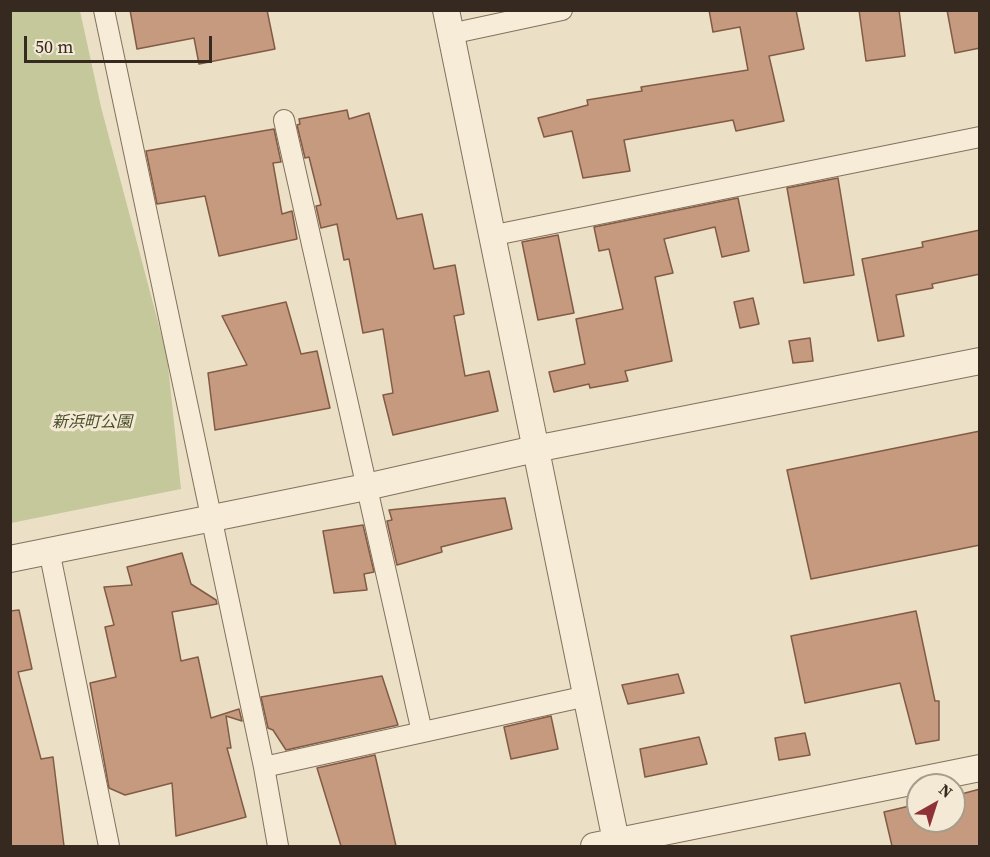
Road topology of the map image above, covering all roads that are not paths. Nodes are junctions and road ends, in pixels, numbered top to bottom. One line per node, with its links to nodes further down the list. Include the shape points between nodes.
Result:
1 (104, 10): 10 (street)
2 (562, 10): 3 (street)
3 (448, 22): 6 (street)
4 (284, 120): 9 (street)
5 (980, 138): 6 (street)
6 (490, 236): 8 (street)
7 (980, 361): 8 (street)
8 (535, 449): 9 (street); 13 (street)
9 (366, 488): 10 (street); 14 (street)
10 (210, 518): 11 (street); 15 (street)
11 (49, 550): 12 (street); 18 (street)
12 (10, 559)
13 (587, 696): 14 (street); 17 (street)
14 (422, 732): 15 (street)
15 (264, 767): 19 (street)
16 (980, 768): 17 (street)
17 (609, 845)
18 (109, 846)
19 (278, 846)

